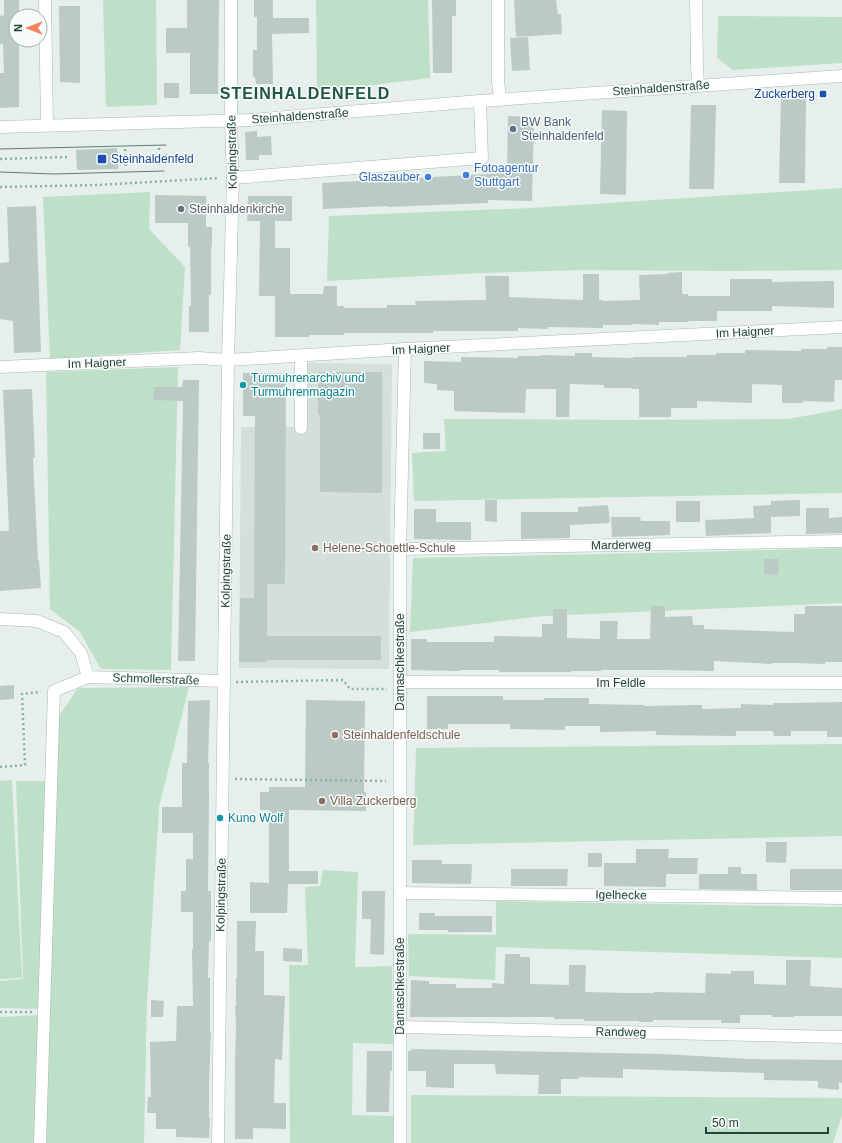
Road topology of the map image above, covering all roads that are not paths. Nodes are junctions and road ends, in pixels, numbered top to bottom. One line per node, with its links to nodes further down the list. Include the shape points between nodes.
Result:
1 (45, 0): 10 (street)
2 (231, 0): 9 (street, Kolpingstraße)
3 (498, 0): 7 (street)
4 (696, 0): 6 (street)
5 (842, 76): 6 (street, Steinhaldenstraße)
6 (698, 85): 7 (street, Steinhaldenstraße)
7 (500, 100): 8 (street, Steinhaldenstraße)
8 (480, 101): 9 (street, Steinhaldenstraße); 12 (street, via 482,158)
9 (231, 121): 10 (street, Steinhaldenstraße); 12 (street, Kolpingstraße)
10 (47, 125): 11 (street, Steinhaldenstraße)
11 (0, 126)
12 (232, 178): 16 (street, Kolpingstraße)
13 (842, 327): 14 (street, Im Haigner)
14 (405, 349): 15 (street, Im Haigner); 20 (street, Damaschkestraße)
15 (301, 356): 16 (street, Im Haigner); 18 (street)
16 (228, 360): 17 (street, Im Haigner, via 200,358); 23 (street, Kolpingstraße)
17 (0, 367)
18 (301, 428)
19 (842, 541): 20 (street, Marderweg)
20 (400, 549): 25 (street, Damaschkestraße)
21 (0, 619): 22 (street, via 37,621 64,632 81,654)
22 (88, 677): 23 (street, Schmollerstraße); 30 (street, Schmollerstraße, via 54,691)
23 (224, 681): 31 (street, Kolpingstraße)
24 (842, 683): 25 (street, Im Feldle)
25 (401, 686): 26 (street, Damaschkestraße)
26 (400, 893): 27 (street, Igelhecke); 28 (street, Damaschkestraße)
27 (842, 898)
28 (400, 1028): 29 (street, Randweg); 32 (street, Damaschkestraße)
29 (842, 1037)
30 (40, 1143)
31 (218, 1143)
32 (400, 1143)

